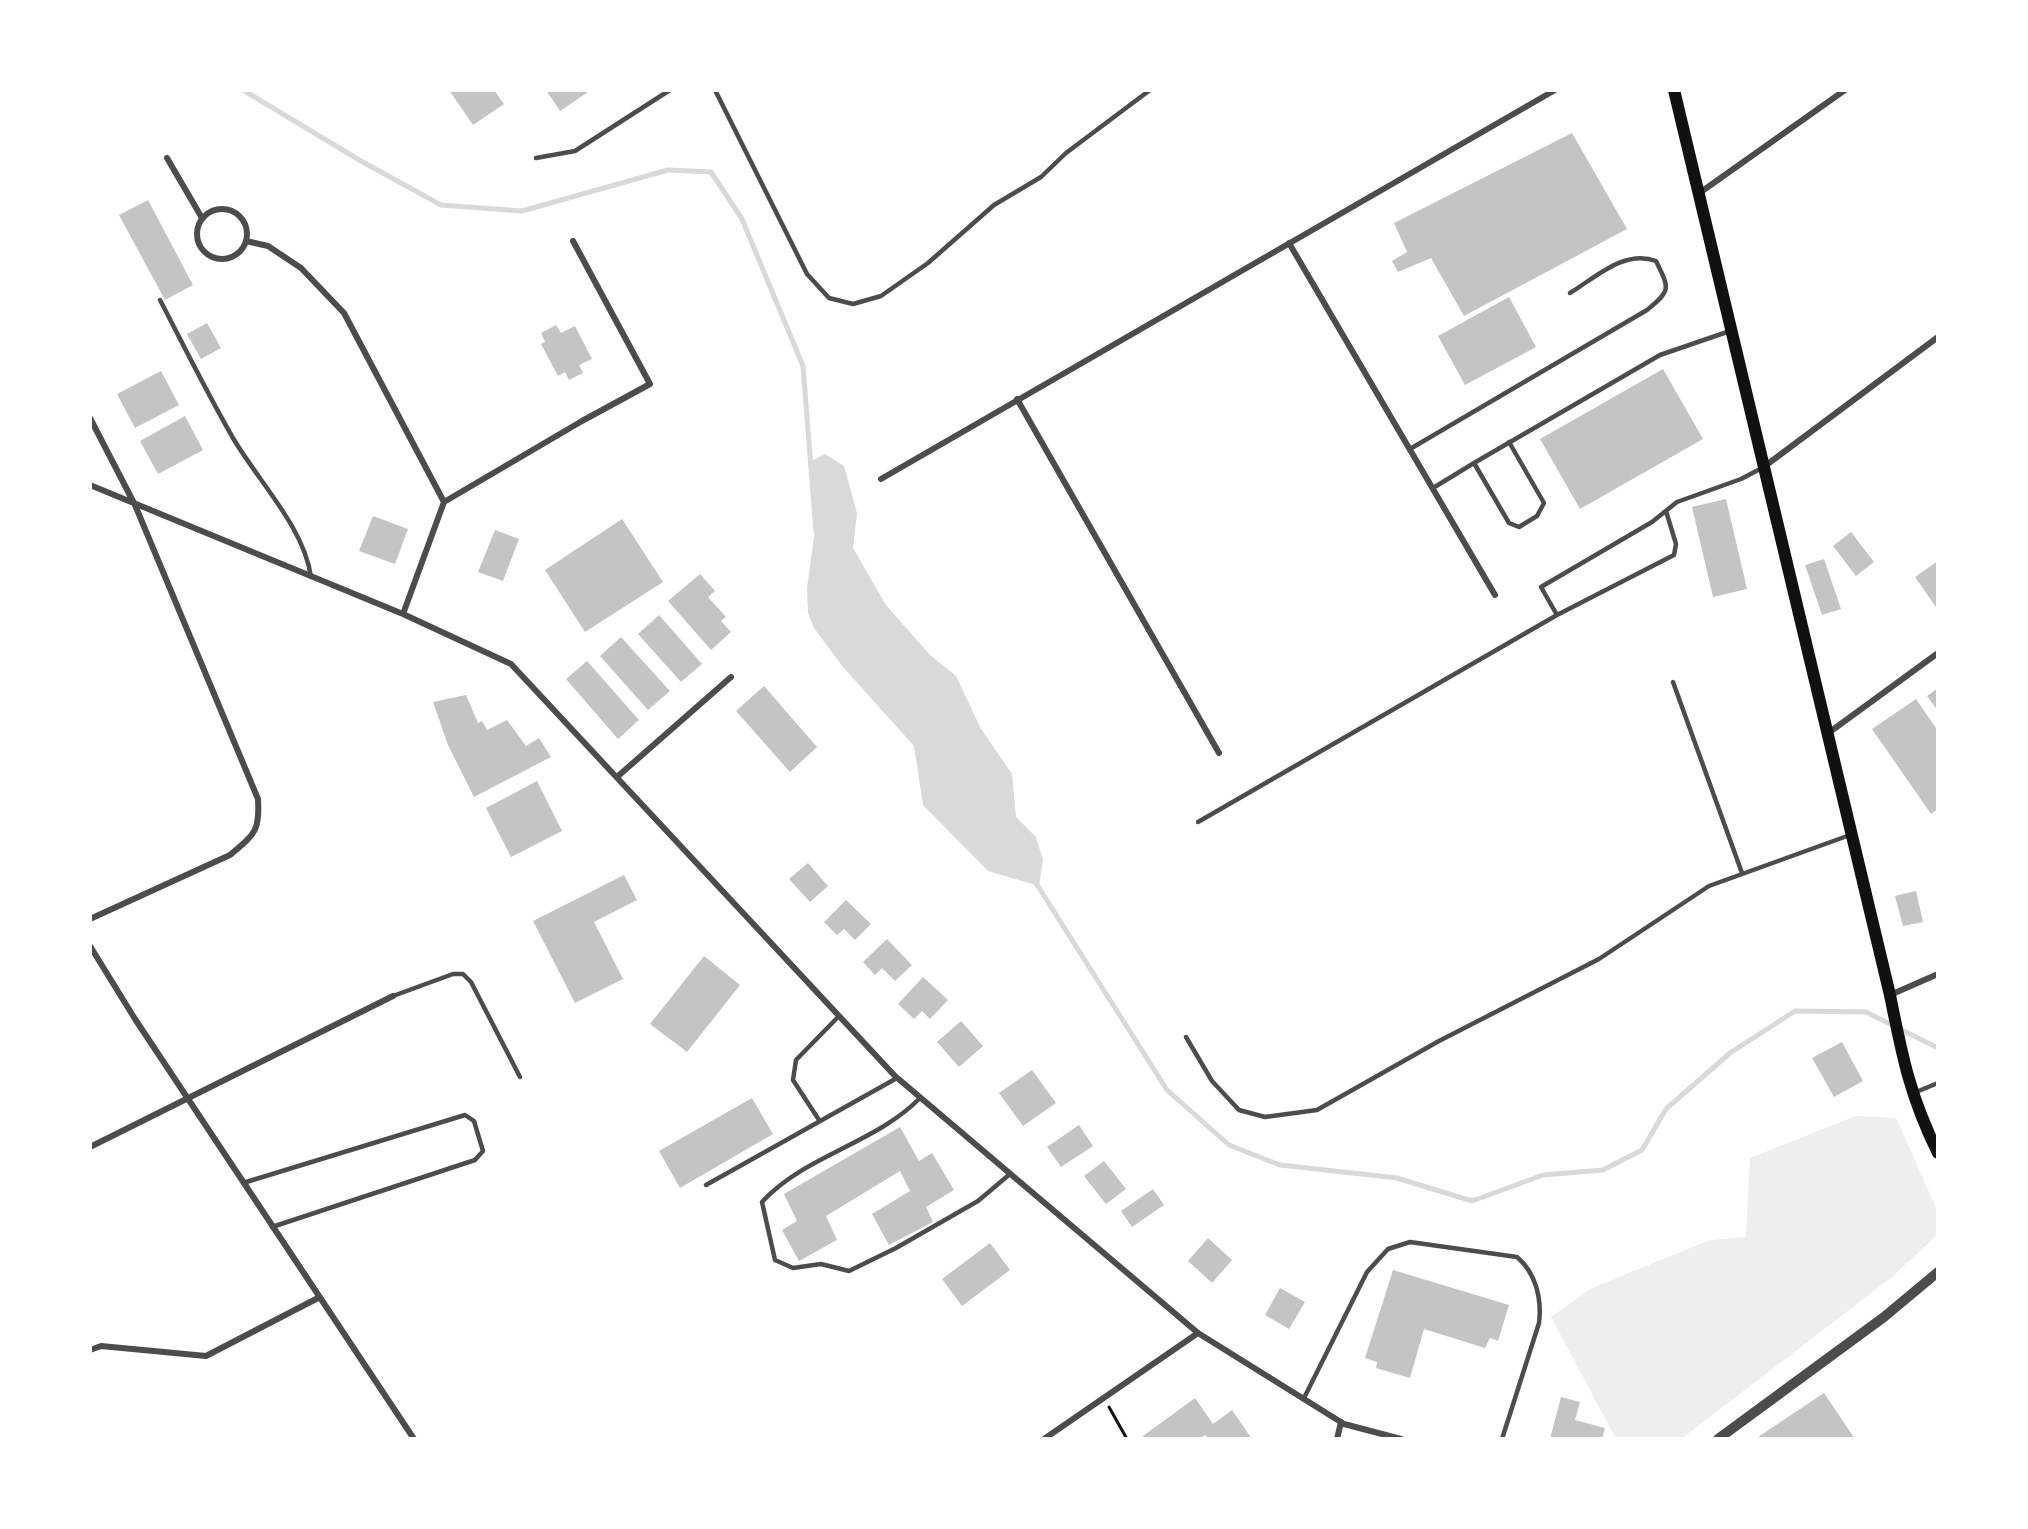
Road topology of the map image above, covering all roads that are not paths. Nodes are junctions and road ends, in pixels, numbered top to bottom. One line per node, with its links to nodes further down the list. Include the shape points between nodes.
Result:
1 (670, 90): 8 (lane, via 575,151)
2 (715, 90): 3 (lane, via 807,274 829,298 853,304 881,296 928,263 994,205 1041,177 1066,153)
3 (1150, 90)
4 (1555, 90): 13 (street)
5 (1674, 90): 9 (main road)
6 (1845, 90): 9 (street)
7 (167, 158): 10 (street)
8 (536, 158)
9 (1698, 194): 16 (main road)
10 (202, 218): 11 (street, via 222,208 237,213 246,226); 11 (street, via 197,234 210,256 235,255)
11 (246, 241): 27 (street, via 268,246 302,268 344,313)
12 (573, 241): 27 (street, via 650,384)
13 (1289, 243): 18 (street); 21 (street)
14 (1570, 293): 21 (lane, via 1629,257 1644,256 1656,261 1667,284 1665,296 1647,310)
15 (160, 300): 30 (lane, via 234,440 298,536)
16 (1730, 332): 20 (lane, via 1660,355); 23 (main road)
17 (1938, 337): 23 (street)
18 (1017, 399): 24 (street); 38 (street)
19 (90, 418): 28 (street)
20 (1509, 442): 22 (lane); 22 (lane, via 1544,503 1537,516 1519,527 1509,523)
21 (1410, 449): 26 (street)
22 (1474, 463): 26 (lane)
23 (1762, 468): 29 (lane, via 1677,502); 37 (main road)
24 (881, 479)
25 (90, 485): 28 (street)
26 (1433, 488): 31 (street)
27 (444, 502): 32 (street)
28 (135, 506): 30 (street); 43 (street, via 258,799 260,822 230,855)
29 (1666, 511): 33 (lane, via 1676,544 1674,555); 33 (lane, via 1541,587)
30 (311, 577): 32 (street)
31 (1495, 595)
32 (403, 614): 39 (street, via 511,664)
33 (1557, 615): 40 (lane)
34 (1938, 653): 37 (street)
35 (731, 677): 39 (street)
36 (1673, 682): 42 (lane)
37 (1826, 735): 41 (main road)
38 (1219, 753)
39 (617, 777): 48 (street)
40 (1198, 822)
41 (1850, 835): 42 (lane); 46 (main road)
42 (1742, 873): 49 (lane, via 1709,886 1599,959 1448,1036 1317,1110 1265,1117 1239,1110 1212,1081)
43 (90, 919)
44 (90, 946): 54 (street)
45 (1938, 974): 46 (street)
46 (1890, 995): 53 (main road)
47 (393, 996): 50 (lane, via 463,974 471,982); 54 (street)
48 (839, 1016): 51 (street); 56 (lane, via 796,1060 793,1080)
49 (1186, 1037)
50 (520, 1077)
51 (897, 1078): 55 (street); 56 (lane)
52 (1938, 1083): 53 (lane)
53 (1912, 1094): 58 (main road)
54 (187, 1098): 57 (street); 60 (street)
55 (920, 1098): 59 (street); 59 (lane, via 874,1134 780,1183 762,1202 775,1260 793,1268 821,1264 849,1271 978,1201)
56 (819, 1120): 61 (lane)
57 (90, 1147)
58 (1938, 1153)
59 (1010, 1174): 65 (street)
60 (243, 1182): 62 (street); 62 (lane, via 465,1115 474,1121 483,1151 475,1160)
61 (706, 1185)
62 (272, 1227): 64 (street)
63 (1938, 1272): 69 (street)
64 (318, 1298): 66 (street, via 206,1356 101,1347); 70 (street)
65 (1198, 1333): 67 (street); 71 (street)
66 (90, 1350)
67 (1304, 1398): 68 (street); 74 (lane, via 1367,1272 1388,1249 1410,1242 1517,1257 1527,1265 1541,1305 1539,1323)
68 (1341, 1422): 72 (street); 73 (street)
69 (1726, 1437)
70 (414, 1439)
71 (1044, 1439)
72 (1337, 1439)
73 (1401, 1439)
74 (1502, 1439)

